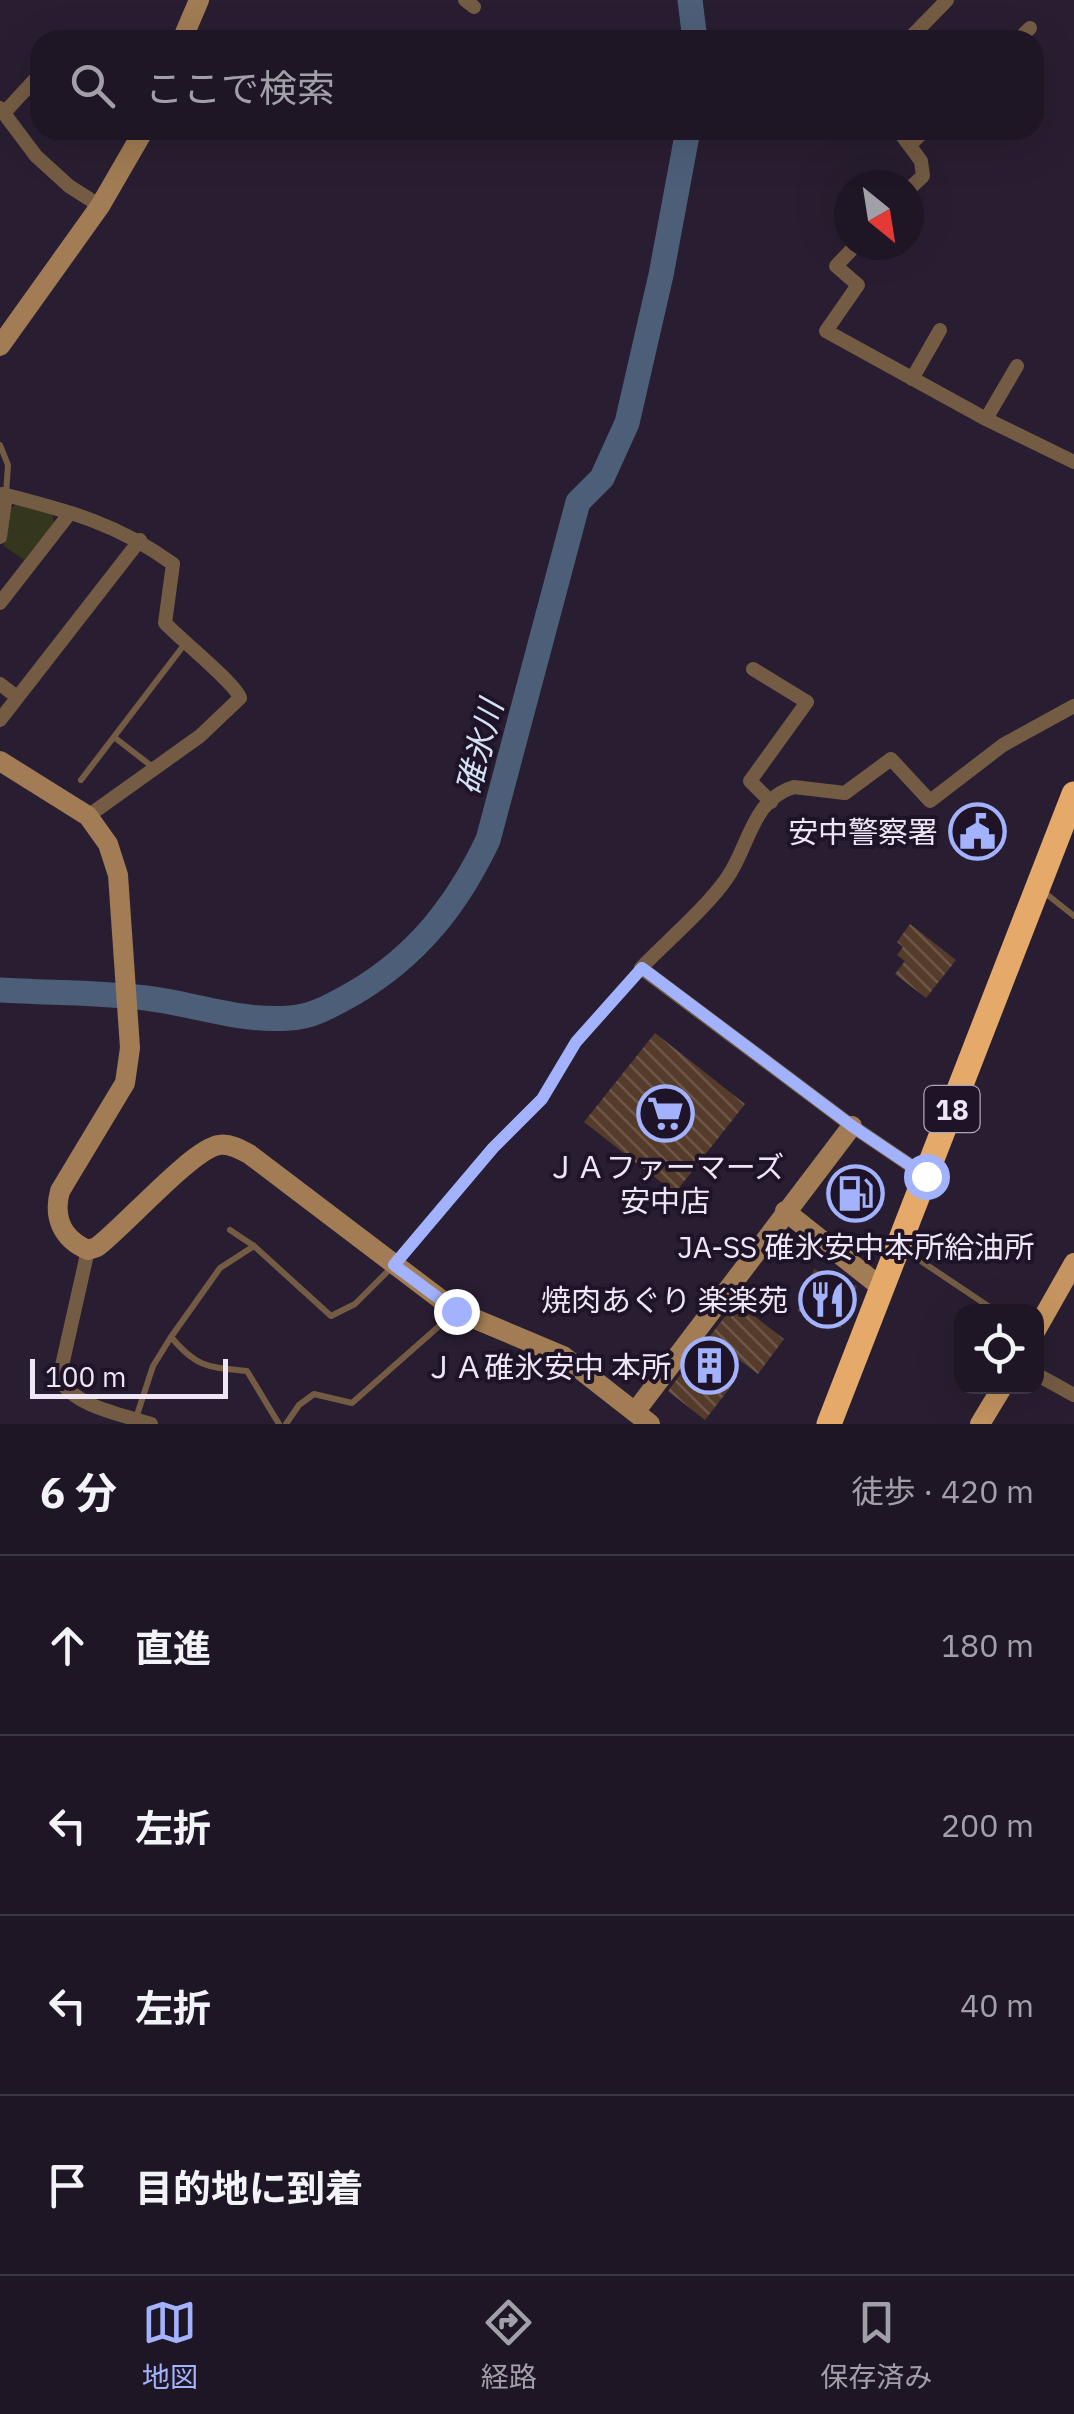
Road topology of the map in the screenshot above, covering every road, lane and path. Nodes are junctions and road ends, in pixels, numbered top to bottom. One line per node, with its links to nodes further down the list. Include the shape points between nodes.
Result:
1 (199, 0): 3 (street)
2 (946, 0): 4 (street)
3 (186, 30)
4 (918, 30)
5 (30, 83): 6 (street)
6 (2, 110): 12 (street, via 36,156)
7 (138, 140): 12 (street)
8 (906, 140): 10 (street)
9 (915, 140): 10 (street)
10 (910, 145): 11 (street)
11 (922, 170)
12 (100, 206): 15 (street)
13 (842, 260): 17 (street, via 836,266 858,286 826,331)
14 (940, 330): 17 (street)
15 (0, 346)
16 (1017, 366): 18 (street)
17 (912, 379): 18 (street)
18 (986, 420): 20 (street)
19 (0, 445): 21 (lane, via 8,465)
20 (1074, 462)
21 (3, 495): 22 (street); 23 (street)
22 (70, 512): 24 (street); 25 (street)
23 (0, 537)
24 (140, 540): 26 (street, via 173,564 165,623); 29 (street)
25 (0, 604)
26 (184, 645): 32 (lane); 34 (street, via 236,686 240,698)
27 (754, 668): 37 (street, via 807,702 750,780)
28 (0, 684): 29 (street)
29 (17, 697): 31 (street)
30 (1074, 706): 37 (street, via 1003,746 930,801 891,758 845,793 794,787)
31 (0, 720)
32 (114, 737): 34 (lane); 35 (lane)
33 (0, 761): 38 (street)
34 (155, 768): 38 (street)
35 (81, 780)
36 (1074, 794): 39 (highway, 18)
37 (771, 802): 41 (street, via 758,813 728,878)
38 (88, 816): 48 (street, via 108,844 118,875 130,1048 120,1096 60,1190 56,1207 67,1236)
39 (1038, 888): 40 (lane); 43 (highway, 18)
40 (1074, 916)
41 (642, 968): 42 (street); 50 (lane, via 576,1042 542,1099)
42 (852, 1126): 43 (street); 44 (street)
43 (926, 1176): 47 (highway, 18)
44 (785, 1211): 51 (street); 59 (street)
45 (230, 1230): 46 (lane)
46 (254, 1246): 50 (lane, via 331,1316 355,1304); 55 (lane, via 220,1268)
47 (898, 1246): 51 (highway, 18); 52 (lane)
48 (88, 1250): 50 (street, via 218,1145 249,1154); 60 (street, via 59,1379 80,1399)
49 (1074, 1263): 54 (main road)
50 (394, 1265): 53 (street)
51 (882, 1288): 63 (highway, 18)
52 (986, 1304)
53 (456, 1311): 59 (street, via 563,1356); 62 (lane, via 352,1403 314,1394)
54 (1044, 1316)
55 (171, 1337): 60 (lane, via 153,1366); 62 (lane, via 190,1360 247,1371)
56 (1044, 1378): 58 (street)
57 (998, 1394): 64 (main road)
58 (1074, 1395)
59 (643, 1418)
60 (136, 1419): 61 (street)
61 (151, 1424)
62 (282, 1424)
63 (829, 1424)
64 (980, 1424)

